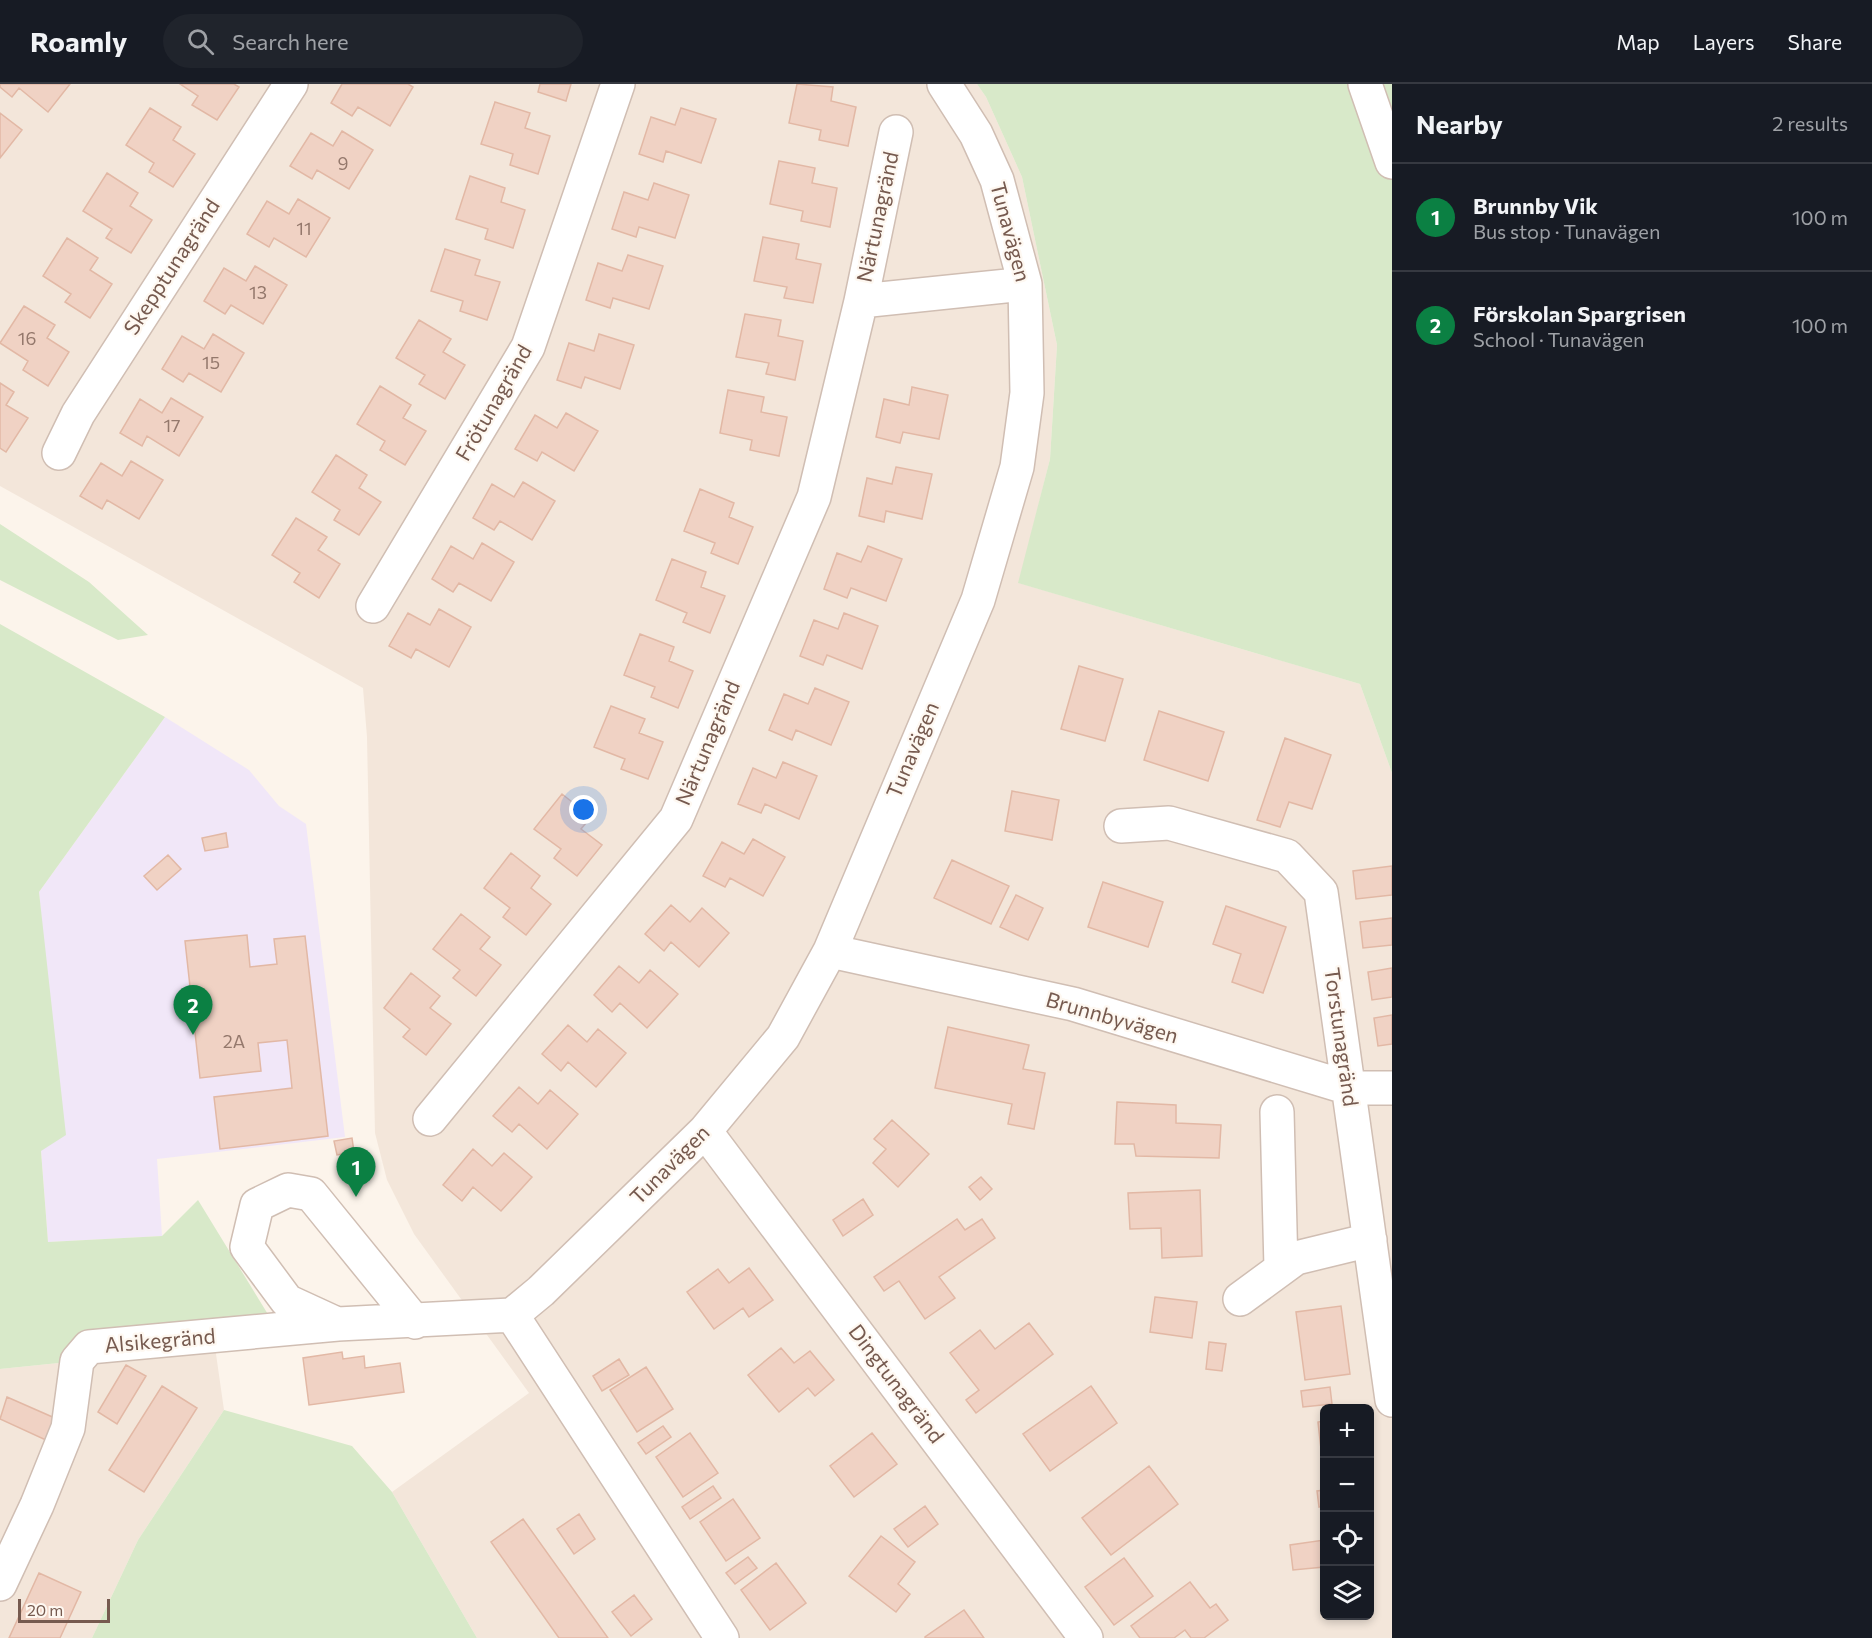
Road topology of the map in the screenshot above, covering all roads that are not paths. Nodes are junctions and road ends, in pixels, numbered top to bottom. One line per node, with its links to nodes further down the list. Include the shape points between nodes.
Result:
1 (291, 84): 9 (street, Skepptunagränd, via 78,414)
2 (618, 84): 10 (street, Frötunagränd, via 528,348)
3 (944, 84): 7 (street, Tunavägen, via 976,134 997,180)
4 (1365, 84): 6 (street)
5 (896, 132): 8 (street, Närtunagränd)
6 (1392, 162)
7 (1025, 284): 8 (street, Närtunagränd); 12 (street, Tunavägen, via 1027,393 1017,467 992,555 978,600)
8 (861, 301): 16 (street, Närtunagränd, via 814,497 676,819)
9 (58, 453)
10 (373, 606)
11 (1121, 826): 13 (street, Torstunagränd, via 1169,823 1287,856 1321,892)
12 (830, 951): 13 (street, Brunnbyvägen, via 1073,1004); 17 (street, Tunavägen, via 783,1037)
13 (1348, 1088): 14 (street, Brunnbyvägen); 18 (street, Torstunagränd)
14 (1392, 1088)
15 (1277, 1112): 19 (street)
16 (430, 1119)
17 (705, 1131): 21 (street, Tunavägen); 27 (street, Dingtunagränd)
18 (1370, 1240): 19 (street, via 1296,1258); 24 (street, Torstunagränd)
19 (1281, 1268): 20 (street)
20 (1240, 1299)
21 (512, 1315): 22 (street); 26 (street)
22 (416, 1322): 23 (street, Alsikegränd); 23 (street, via 311,1194 288,1190 257,1205 247,1247 287,1301)
23 (338, 1324): 25 (street, Alsikegränd, via 89,1347 76,1361 68,1428)
24 (1392, 1400)
25 (0, 1584)
26 (722, 1638)
27 (1086, 1638)

